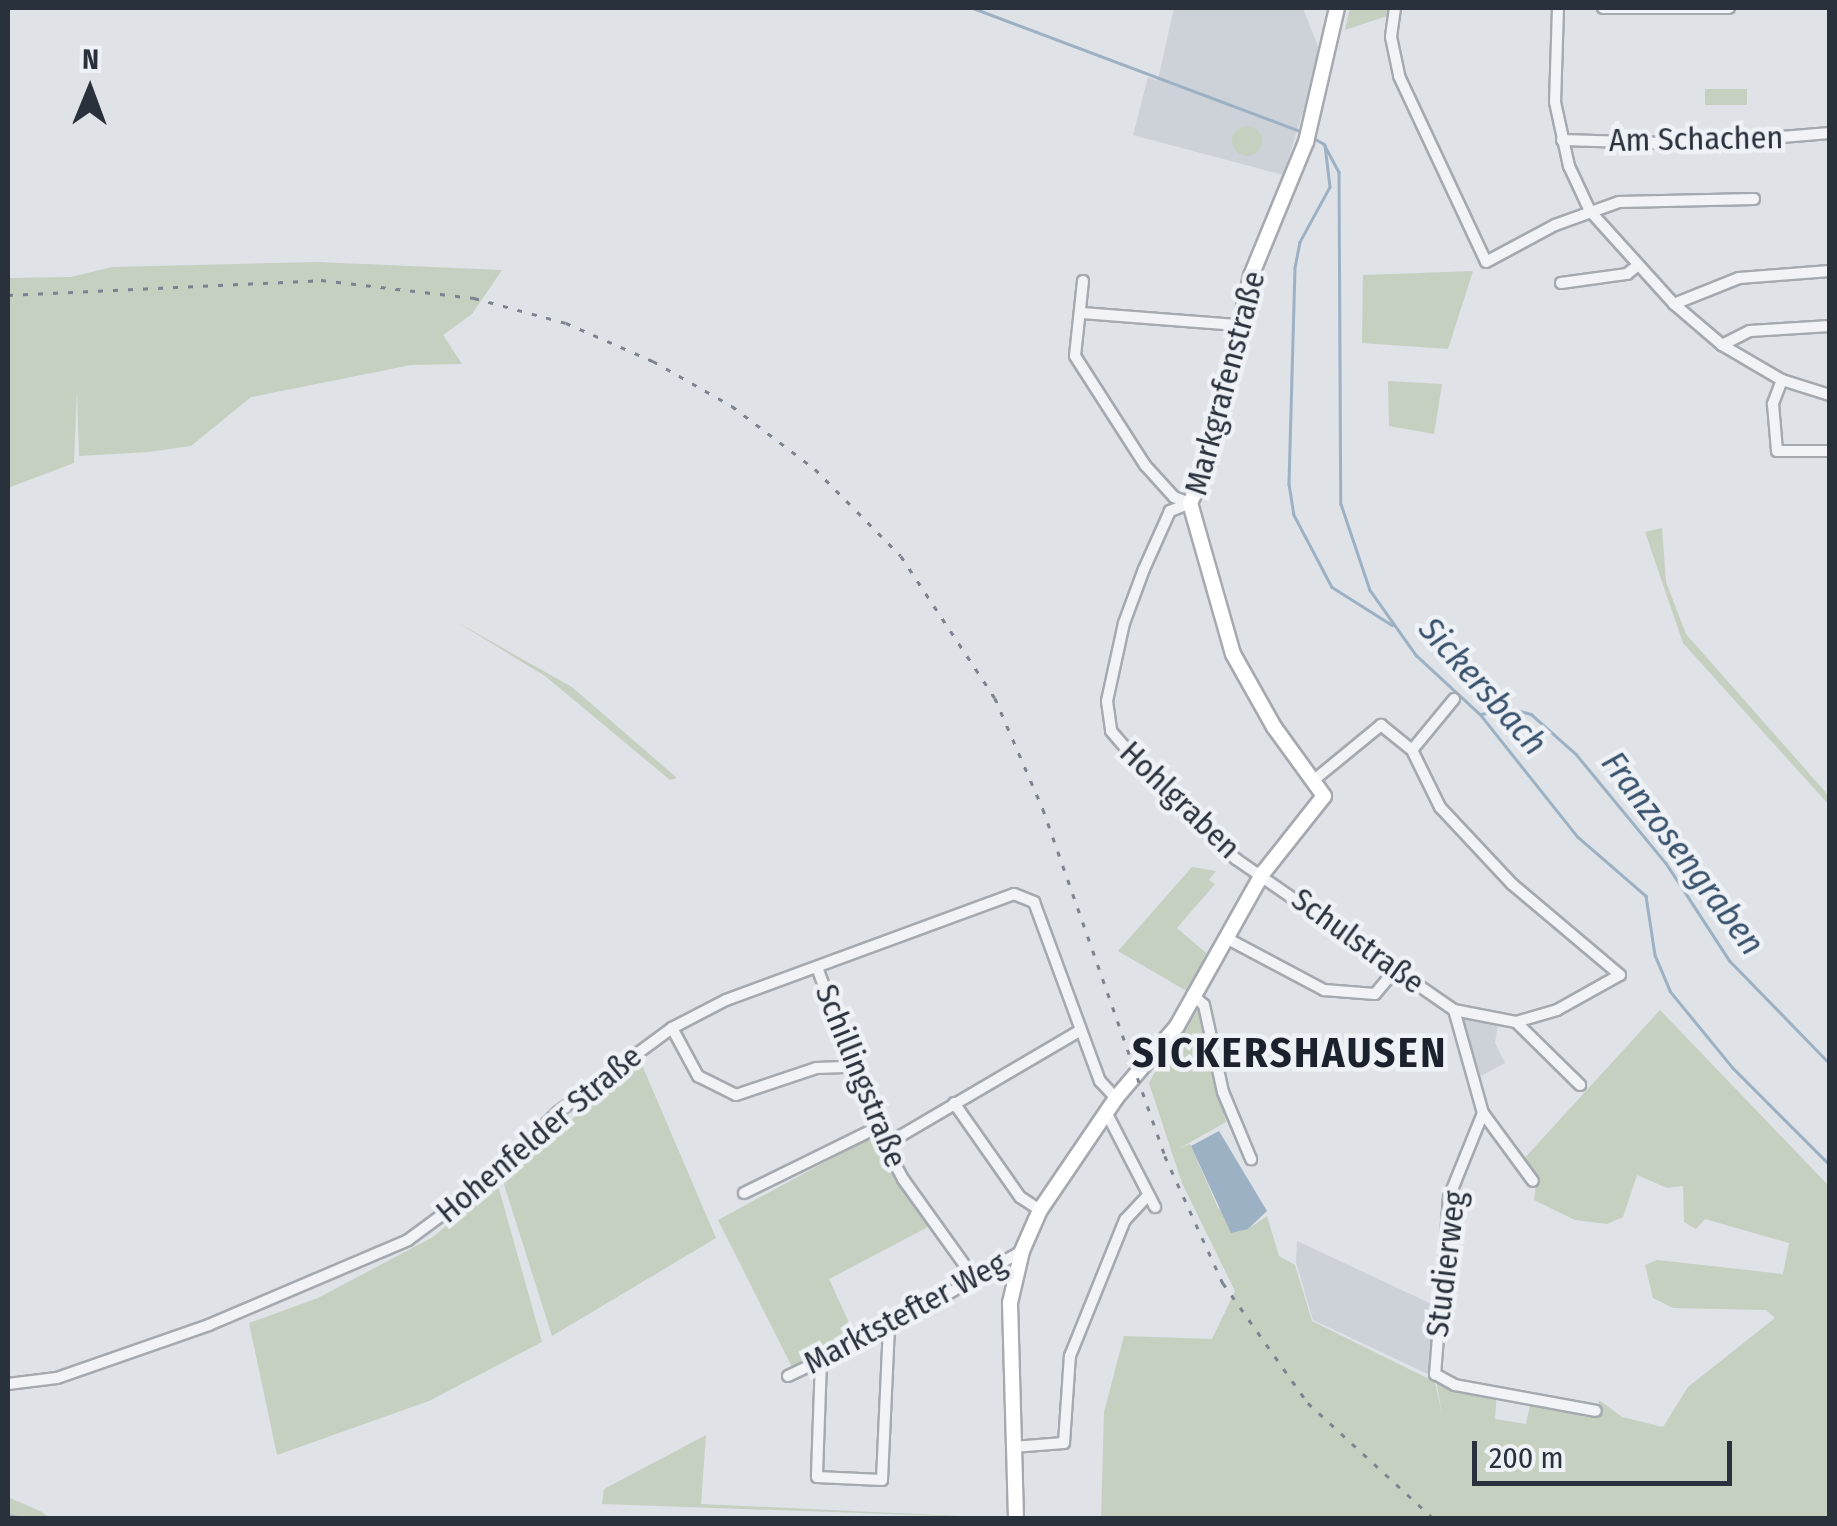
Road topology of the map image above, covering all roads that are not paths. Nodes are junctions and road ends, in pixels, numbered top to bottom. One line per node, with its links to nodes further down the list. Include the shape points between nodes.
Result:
1 (1337, 8): 16 (street, Markgrafenstraße, via 1308,135)
2 (1395, 8): 9 (street, via 1390,38 1399,76 1486,262)
3 (1558, 8): 7 (street, via 1554,85)
4 (1603, 8): 5 (street)
5 (1729, 8)
6 (1830, 133): 7 (street, Am Schachen, via 1698,144)
7 (1562, 140): 9 (street)
8 (1754, 200): 9 (street, via 1652,198)
9 (1590, 211): 10 (street)
10 (1637, 266): 13 (street, via 1627,274); 14 (street)
11 (1830, 271): 14 (street, via 1738,278)
12 (1083, 281): 15 (street)
13 (1561, 282)
14 (1674, 304): 18 (street)
15 (1082, 313): 16 (street); 22 (street, via 1075,356 1145,465 1174,497)
16 (1237, 325): 22 (street, Markgrafenstraße, via 1208,462)
17 (1830, 326): 18 (street, via 1750,331)
18 (1722, 345): 19 (street)
19 (1782, 380): 20 (street); 21 (street, via 1773,404 1778,450)
20 (1830, 395)
21 (1830, 451)
22 (1190, 503): 25 (street, Markgrafenstraße, via 1234,654 1274,727); 26 (street, Hohlgraben, via 1170,510 1124,623 1107,701 1111,732 1168,797 1236,859)
23 (1454, 699): 24 (street)
24 (1412, 750): 25 (street, via 1381,725); 32 (street, Schulstraße, via 1436,810 1620,975 1556,1010)
25 (1314, 780): 26 (street, Markgrafenstraße, via 1324,796)
26 (1262, 873): 27 (street); 28 (street, Schulstraße)
27 (1228, 939): 28 (street, via 1324,990 1375,994); 30 (street)
28 (1397, 968): 31 (street, Schulstraße)
29 (818, 970): 33 (street, Hohenfelder Straße, via 726,1000); 34 (street, Hohenfelder Straße, via 1026,894); 35 (street, Schillingstraße)
30 (1194, 996): 37 (street, via 1156,1058); 43 (street, via 1204,1005 1222,1092)
31 (1454, 1010): 32 (street, Schulstraße); 40 (street)
32 (1516, 1022): 36 (street)
33 (672, 1028): 35 (street, via 698,1076 736,1096 816,1068); 54 (street, Hohenfelder Straße, via 558,1112 492,1178 408,1240 209,1325 58,1378)
34 (1080, 1031): 37 (street, Hohenfelder Straße, via 1100,1081); 38 (street)
35 (852, 1068): 41 (street, Schillingstraße)
36 (1580, 1085)
37 (1116, 1098): 39 (street)
38 (954, 1103): 42 (street); 48 (street, via 1020,1198)
39 (1106, 1112): 46 (street); 48 (street)
40 (1483, 1113): 44 (street); 55 (street, Studierweg, via 1449,1197 1435,1374 1455,1384)
41 (876, 1128): 42 (street, Schillingstraße); 45 (street)
42 (886, 1145): 50 (street, Schillingstraße)
43 (1252, 1158)
44 (1533, 1182)
45 (744, 1193)
46 (1148, 1195): 47 (street); 56 (street, via 1125,1220 1070,1356 1064,1443)
47 (1155, 1207)
48 (1040, 1210): 49 (street)
49 (1022, 1251): 50 (street, Marktstefter Weg); 56 (street, via 1010,1303)
50 (974, 1278): 51 (street, Marktstefter Weg)
51 (889, 1328): 52 (street, Marktstefter Weg); 52 (street, via 882,1480 817,1476)
52 (821, 1360): 53 (street, Marktstefter Weg)
53 (788, 1376)
54 (8, 1384)
55 (1596, 1411)
56 (1014, 1448): 57 (street)
57 (1016, 1518)

